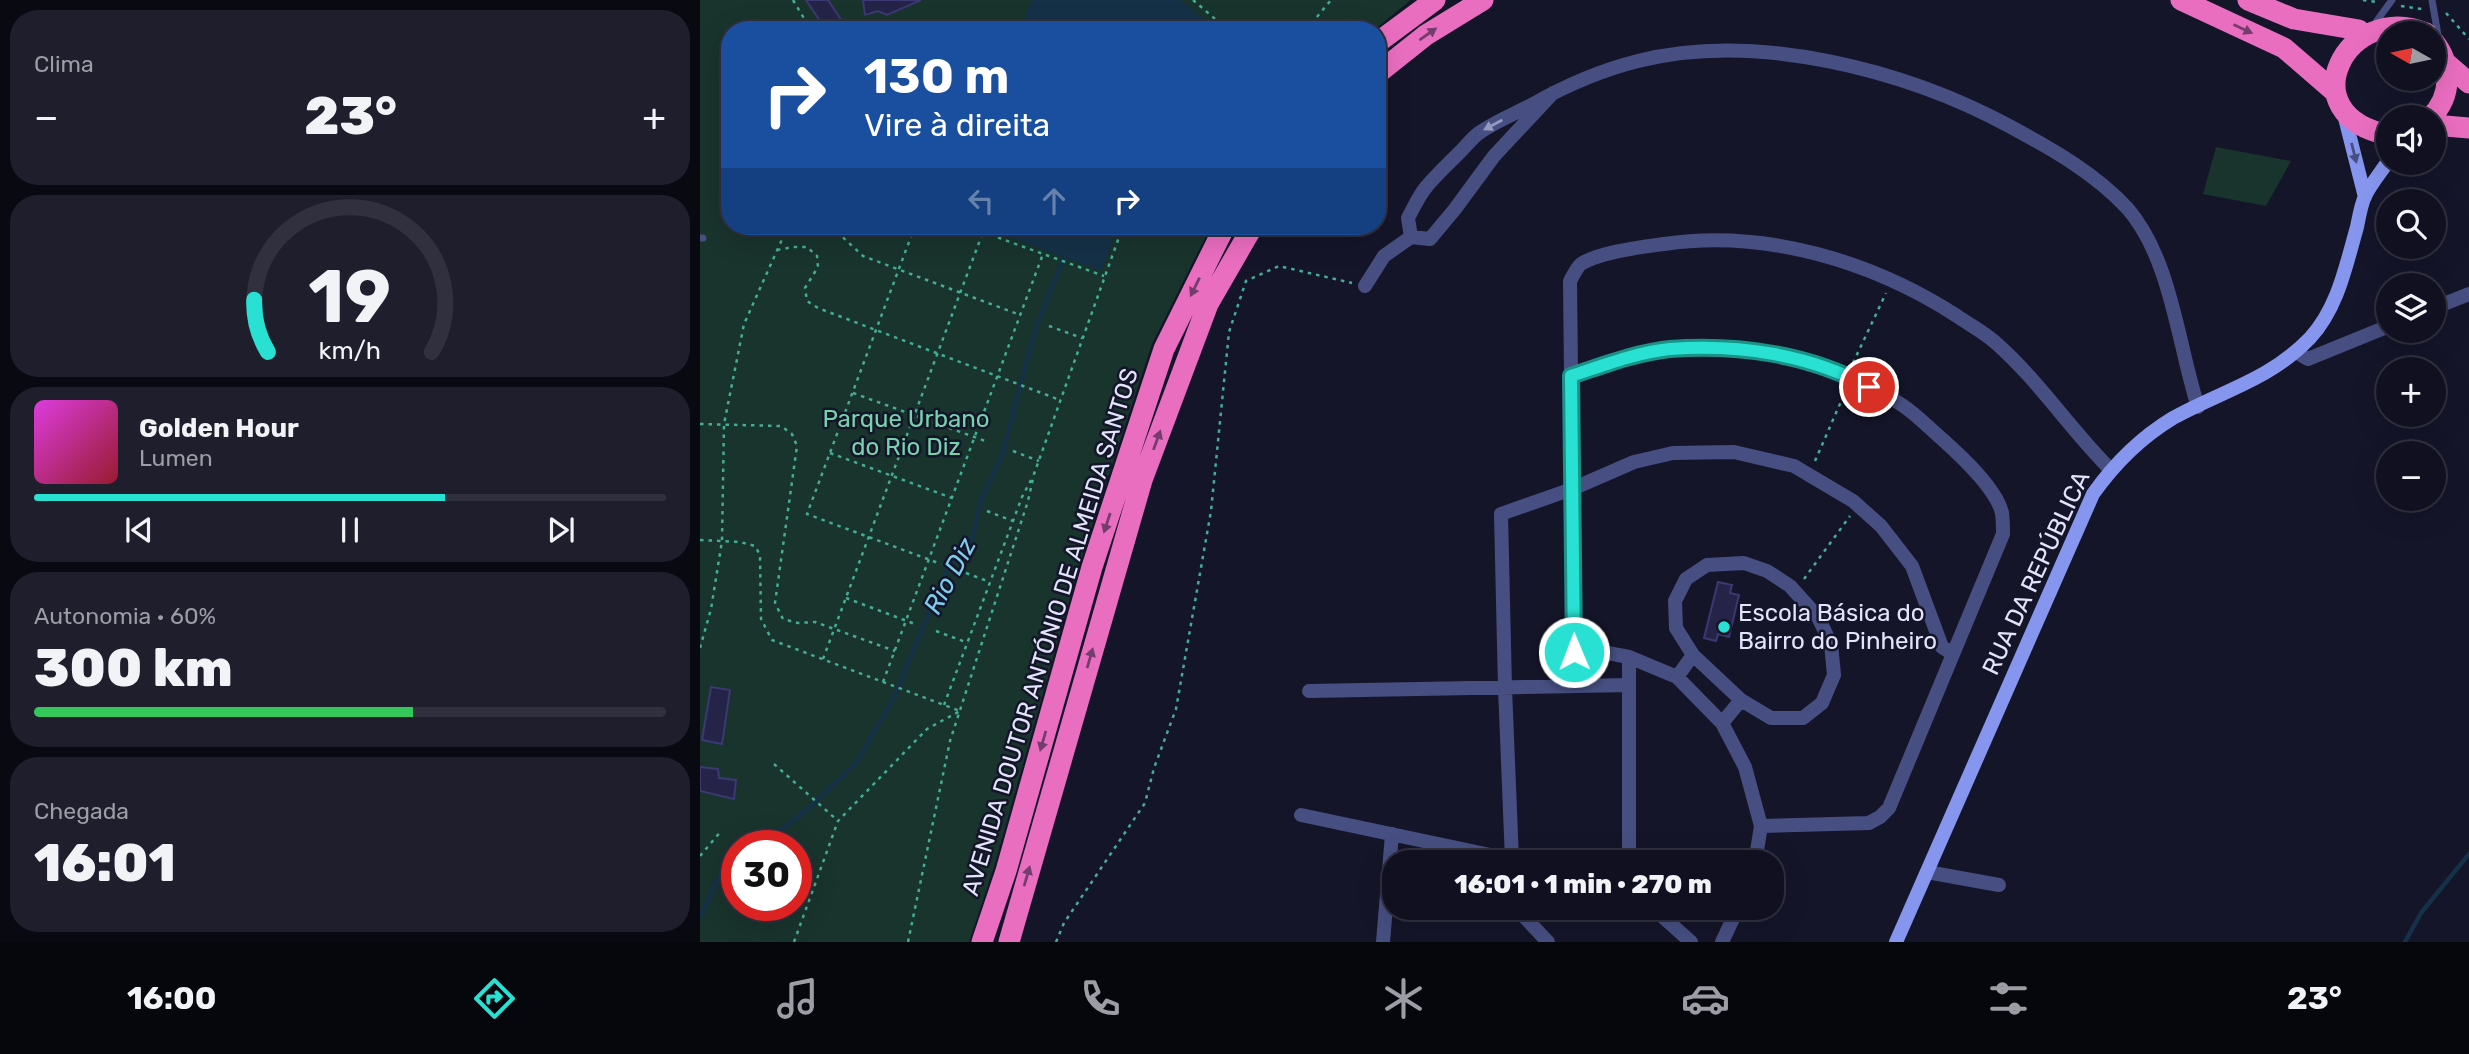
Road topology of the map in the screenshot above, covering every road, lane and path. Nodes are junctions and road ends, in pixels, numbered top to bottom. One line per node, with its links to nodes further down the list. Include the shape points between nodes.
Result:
1 (793, 0): 12 (path)
2 (1193, 0): 13 (path)
3 (1331, 0): 14 (path)
4 (1435, 0): 18 (highway)
5 (1483, 0): 21 (highway, one-way to 5, via 1426,35)
6 (2181, 0): 24 (highway, one-way to 24, via 2284,47)
7 (2248, 0): 17 (highway, via 2294,19)
8 (2363, 0): 10 (path)
9 (2432, 0): 11 (lane)
10 (2390, 2): 11 (path); 17 (lane)
11 (2434, 11): 15 (lane); 19 (path, via 2446,13)
12 (806, 21)
13 (1218, 21)
14 (1314, 21)
15 (2435, 21)
16 (2376, 24): 17 (highway)
17 (2368, 26): 24 (highway, via 2346,42 2337,57 2334,75)
18 (1386, 36)
19 (2469, 39)
20 (2446, 58): 22 (highway)
21 (1386, 67)
22 (2469, 83)
23 (1553, 93): 38 (street, via 1494,156 1430,239); 38 (street, one-way to 38, via 1477,134 1426,187 1408,218); 60 (street, via 1638,61 1678,54 1742,52 1815,59 1902,80 1991,116 2079,167 2128,210 2162,267)
24 (2339, 100): 27 (highway, via 2355,122); 29 (street, one-way to 29)
25 (2446, 126): 26 (highway)
26 (2469, 128)
27 (2376, 132)
28 (2379, 175): 29 (street)
29 (2365, 197): 53 (street, RUA DA REPÚBLICA, via 2332,303)
30 (784, 235): 39 (path)
31 (840, 235): 41 (path, via 863,256)
32 (912, 235): 41 (path)
33 (982, 235): 45 (path)
34 (991, 235): 40 (path)
35 (1120, 235): 42 (path)
36 (1221, 235): 127 (highway, AVENIDA DOUTOR ANTÓNIO DE ALMEIDA SANTOS, one-way to 127, via 1164,349 1092,567)
37 (1248, 235): 128 (highway, AVENIDA DOUTOR ANTÓNIO DE ALMEIDA SANTOS, one-way to 37, via 1142,480 1208,304)
38 (1411, 237): 44 (street, via 1384,256)
39 (777, 250): 50 (path, via 807,247 817,256 818,267 805,288 807,301); 63 (path, via 744,324)
40 (1043, 254): 42 (path); 48 (path)
41 (899, 270): 45 (path); 50 (path)
42 (1104, 276): 52 (path)
43 (1892, 280): 56 (street, via 1814,252 1744,242 1679,242 1619,251 1581,264 1570,281); 57 (path); 69 (street, via 1995,341)
44 (1365, 286): 129 (path, via 1279,266 1247,281 1229,332 1211,511 1176,709 1145,803 1064,923)
45 (961, 293): 48 (path); 54 (path)
46 (2469, 293): 47 (street)
47 (2446, 303)
48 (1020, 315): 55 (path)
49 (1049, 326): 52 (path)
50 (876, 330): 54 (path); 58 (path)
51 (2376, 331): 53 (street, via 2308,359)
52 (1082, 338): 59 (path)
53 (2296, 352): 60 (street, RUA DA REPÚBLICA, via 2259,377)
54 (938, 354): 55 (path); 61 (path)
55 (998, 376): 59 (path); 64 (path)
56 (1571, 376): 57 (street, via 1667,349 1715,348 1807,360); 73 (street)
57 (1850, 376): 71 (path); 95 (street, via 1903,405 1949,445 1985,483 2001,512 2003,534)
58 (853, 393): 61 (path); 67 (path)
59 (1060, 400): 68 (path)
60 (2198, 407): 69 (street, RUA DA REPÚBLICA, via 2141,440)
61 (915, 415): 64 (path); 72 (path)
62 (700, 424): 63 (path)
63 (724, 424): 80 (path); 89 (path, via 781,426 792,434 797,446 775,603 783,619)
64 (975, 437): 65 (path); 74 (path)
65 (988, 442)
66 (1013, 451): 68 (path)
67 (830, 453): 72 (path); 78 (path, via 807,514)
68 (1039, 461): 70 (path)
69 (2110, 469): 120 (street, RUA DA REPÚBLICA, via 2078,526)
70 (1034, 474): 77 (path); 107 (path)
71 (1809, 475): 73 (street, via 1794,466 1734,452 1673,453 1634,463); 75 (street)
72 (892, 476): 74 (path); 78 (path)
73 (1572, 489): 94 (street); 103 (street, via 1501,514)
74 (952, 498): 81 (path)
75 (1858, 505): 85 (path); 95 (street, via 1912,566 1942,647)
76 (987, 511): 77 (path)
77 (1013, 521): 84 (path)
78 (869, 537): 81 (path); 86 (path)
79 (700, 540): 80 (path)
80 (722, 541): 92 (path); 98 (path, via 755,546 760,555 761,619 772,640)
81 (929, 559): 82 (path); 87 (path)
82 (941, 564)
83 (966, 573): 84 (path)
84 (990, 582): 91 (path)
85 (1795, 591): 96 (street, via 1767,571 1744,563 1707,565 1686,579 1675,601 1676,628); 105 (street, via 1818,617 1831,644 1834,675 1822,703 1802,718 1771,718)
86 (846, 598): 87 (path); 89 (path)
87 (906, 620): 88 (path); 93 (path)
88 (915, 624)
89 (835, 629): 93 (path); 98 (path)
90 (936, 631): 91 (path)
91 (968, 643): 106 (path)
92 (700, 648)
93 (895, 651): 100 (path)
94 (1574, 652): 97 (street); 102 (street)
95 (1953, 654): 112 (street, via 1889,808 1880,817 1869,823)
96 (1693, 655): 99 (street); 105 (street)
97 (1629, 657): 99 (street); 101 (street)
98 (823, 660): 100 (path)
99 (1677, 677): 108 (street)
100 (883, 682): 106 (path)
101 (1629, 685): 102 (street); 117 (street)
102 (1574, 686): 103 (street)
103 (1505, 688): 104 (street); 116 (street)
104 (1309, 691)
105 (1741, 700): 108 (street)
106 (944, 705): 107 (path)
107 (960, 711): 111 (path, via 927,729); 126 (path)
108 (1722, 723): 112 (street, via 1745,766)
109 (774, 764): 111 (path)
110 (1301, 815): 114 (street)
111 (838, 821): 125 (path)
112 (1762, 826): 118 (street)
113 (721, 831): 119 (path)
114 (1392, 834): 115 (street); 130 (street)
115 (1466, 850)
116 (1512, 850)
117 (1629, 850)
118 (1757, 850)
119 (700, 856)
120 (1927, 872): 121 (street); 134 (street, RUA DA REPÚBLICA)
121 (1999, 885)
122 (1527, 920): 131 (street)
123 (1666, 920): 132 (street)
124 (1733, 920): 133 (street)
125 (794, 942)
126 (908, 942)
127 (982, 942)
128 (1009, 942)
129 (1056, 942)
130 (1383, 942)
131 (1548, 942)
132 (1691, 942)
133 (1723, 942)
134 (1896, 942)

